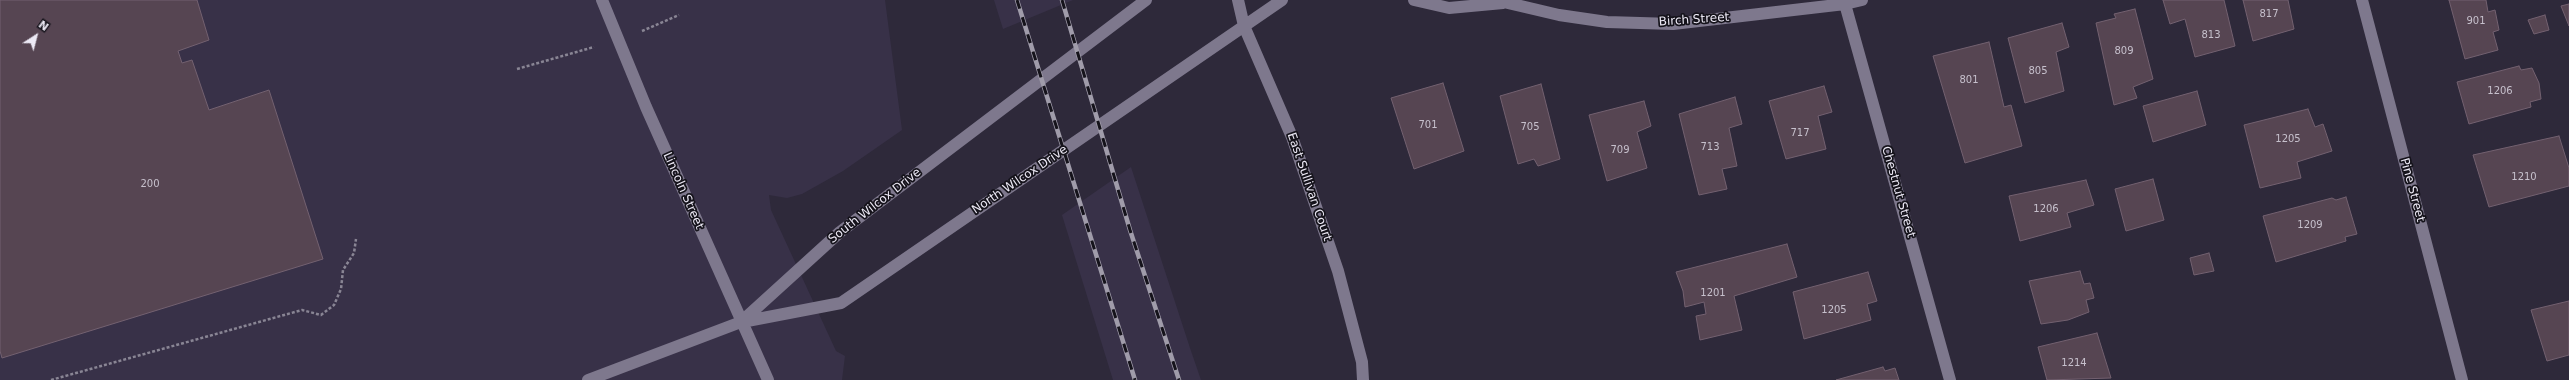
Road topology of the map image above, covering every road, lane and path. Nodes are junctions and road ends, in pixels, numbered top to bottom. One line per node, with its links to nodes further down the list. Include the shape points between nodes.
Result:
1 (602, 0): 12 (main road, Lincoln Street)
2 (1146, 0): 12 (main road, South Wilcox Drive, via 840,232)
3 (1238, 0): 10 (main road, East Sullivan Court)
4 (1282, 0): 10 (main road, North Wilcox Drive)
5 (1414, 0): 8 (main road, Birch Street, via 1449,8)
6 (1862, 0): 9 (main road, Birch Street)
7 (2362, 0): 18 (main road, Pine Street)
8 (1499, 2): 9 (main road, Birch Street, via 1607,22 1672,24)
9 (1845, 4): 17 (main road, Chestnut Street)
10 (1244, 26): 12 (main road, North Wilcox Drive, via 840,303); 16 (main road, East Sullivan Court, via 1292,137 1338,271 1362,362)
11 (356, 239): 13 (path, via 354,253 343,270 341,289 334,305 321,315 302,310)
12 (741, 322): 14 (main road, South Wilcox Drive); 15 (main road, Lincoln Street)
13 (51, 380)
14 (588, 380)
15 (768, 380)
16 (1363, 380)
17 (1950, 380)
18 (2462, 380)

